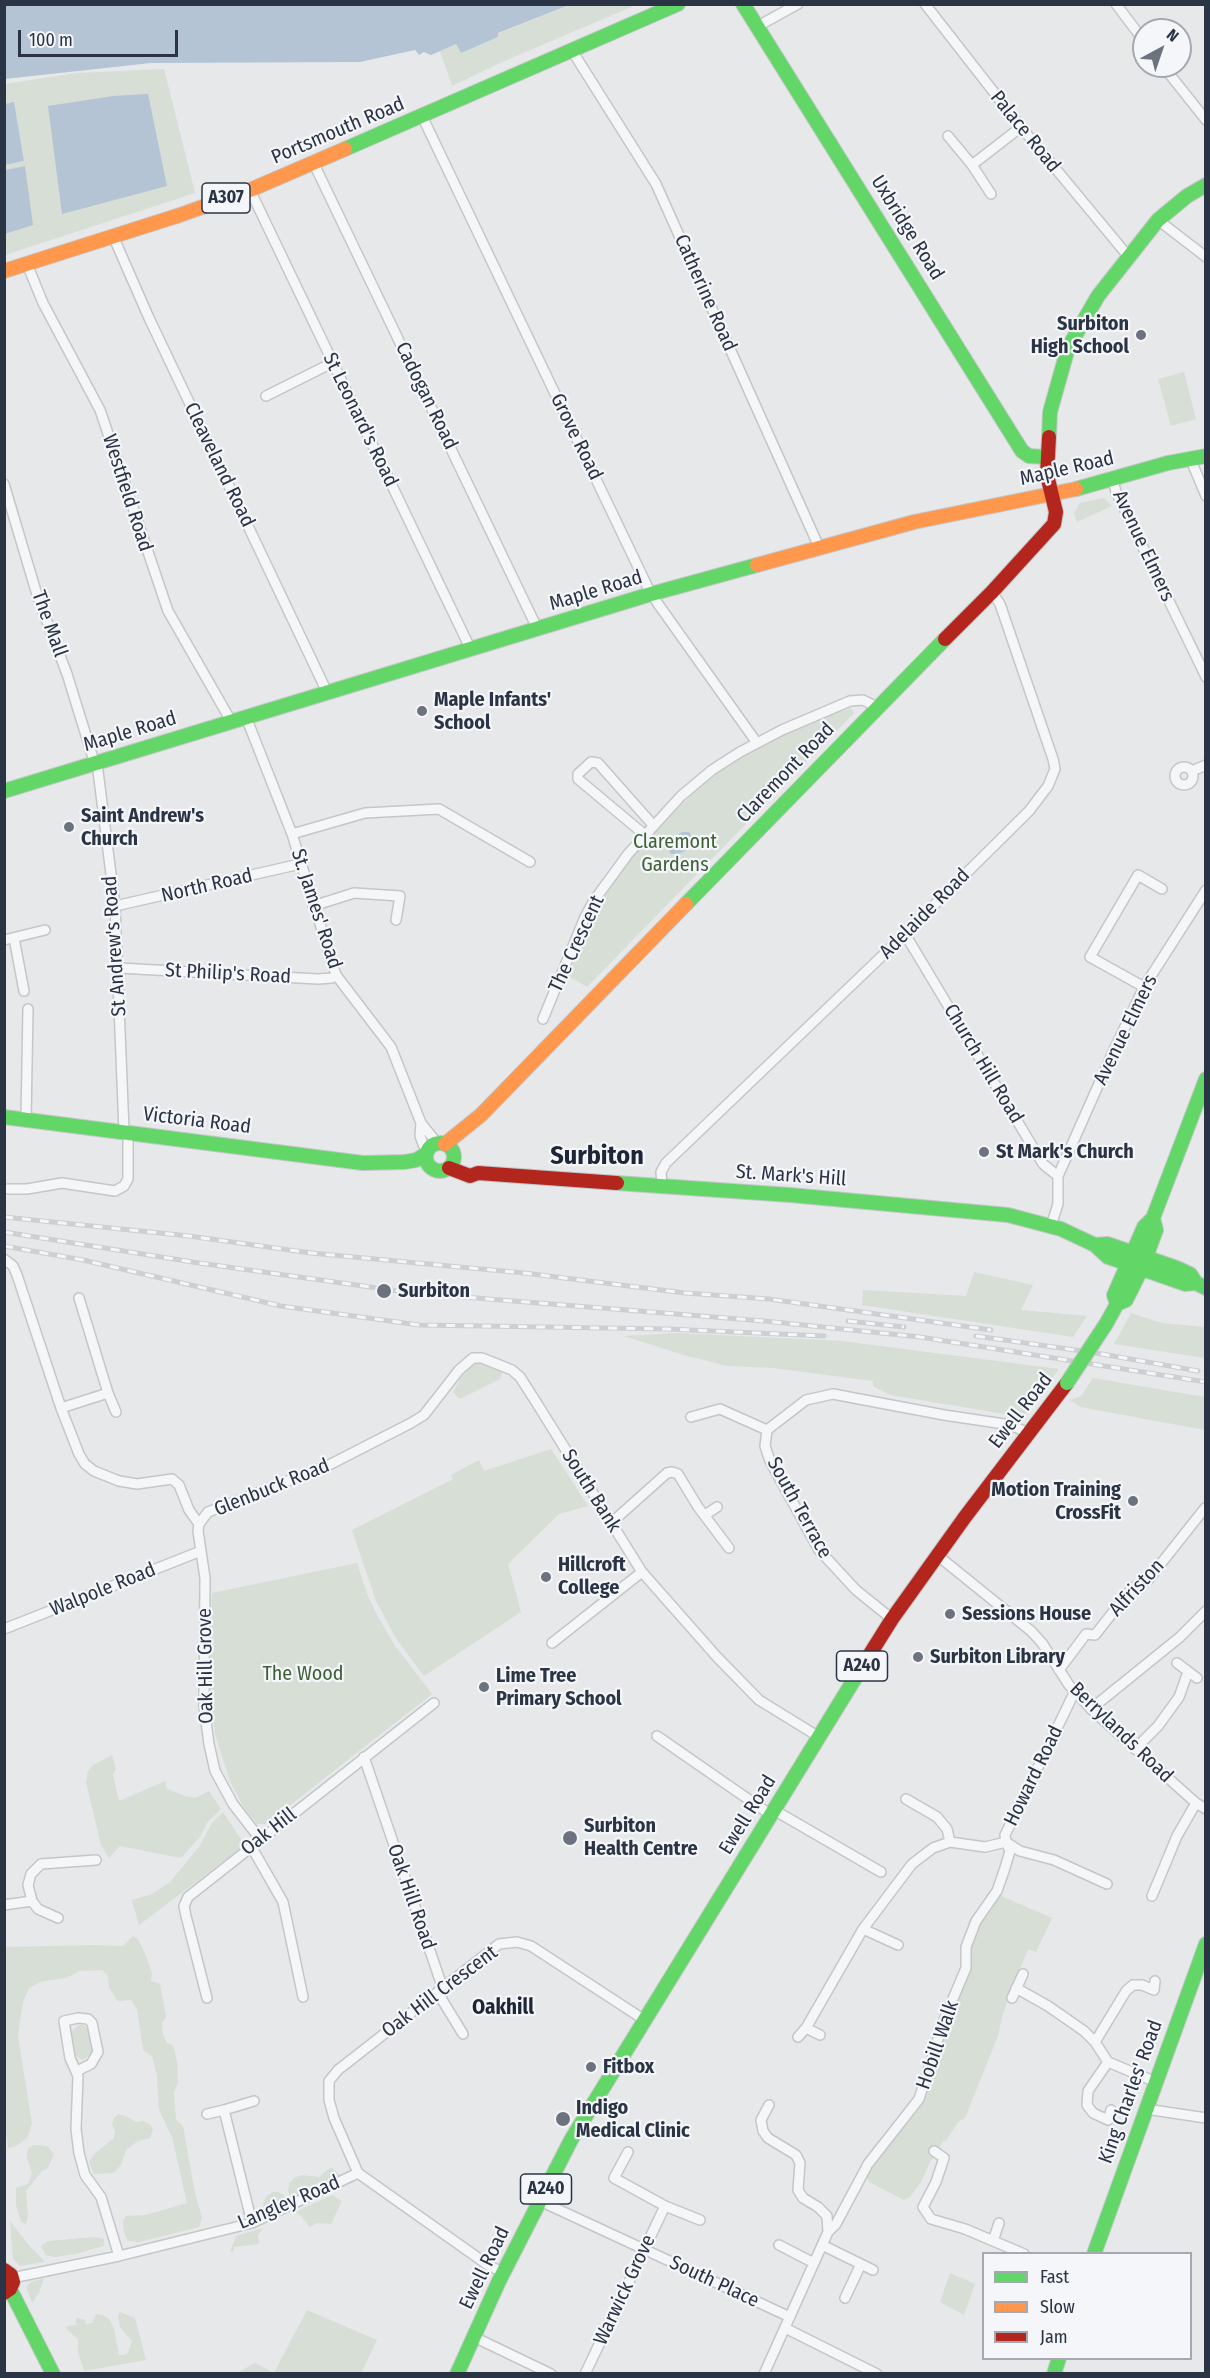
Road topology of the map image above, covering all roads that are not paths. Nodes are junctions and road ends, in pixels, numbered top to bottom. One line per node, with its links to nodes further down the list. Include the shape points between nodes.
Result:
1 (678, 4): 8 (main road, Portsmouth Road / A307)
2 (743, 4): 7 (main road, Uxbridge Road)
3 (798, 4): 7 (street)
4 (925, 4): 12 (street, Palace Road)
5 (1116, 4): 6 (street)
6 (1132, 25)
7 (758, 26): 28 (main road, Uxbridge Road, via 1022,451 1029,456)
8 (571, 50): 10 (main road, Portsmouth Road / A307); 34 (street, Catherine Road, via 656,184)
9 (1173, 78): 11 (street)
10 (422, 116): 14 (main road, Portsmouth Road / A307); 36 (street, Grove Road)
11 (1206, 120)
12 (1021, 127): 15 (street); 21 (street, Palace Road)
13 (948, 136): 15 (street)
14 (314, 164): 17 (main road, Portsmouth Road / A307); 37 (street, Cadogan Road)
15 (972, 165): 18 (street)
16 (1206, 185): 19 (main road, Claremont Road)
17 (249, 190): 20 (main road, Portsmouth Road / A307); 25 (street, St Leonard's Road)
18 (991, 194)
19 (1158, 220): 21 (main road, Claremont Road); 22 (street)
20 (113, 236): 23 (main road, Portsmouth Road / A307); 40 (street, Cleaveland Road)
21 (1128, 256): 28 (main road, Claremont Road, via 1098,296 1068,348 1050,412)
22 (1206, 256)
23 (27, 264): 24 (main road, Portsmouth Road / A307); 43 (street, Westfield Road, via 43,303 100,410 168,611)
24 (4, 271)
25 (332, 363): 26 (street); 38 (street, St Leonard's Road)
26 (266, 396)
27 (1206, 456): 29 (main road, Maple Road)
28 (1046, 457): 32 (main road, Claremont Road)
29 (1190, 458): 30 (main road, Maple Road); 33 (street)
30 (1113, 480): 32 (main road, Maple Road); 39 (street, Avenue Elmers)
31 (4, 484): 45 (street, The Mall, via 38,598)
32 (1052, 494): 34 (main road, Maple Road, via 914,522); 35 (main road, Claremont Road, via 1054,524)
33 (1206, 496)
34 (819, 547): 36 (main road, Maple Road)
35 (993, 592): 41 (main road, Claremont Road); 60 (street, Adelaide Road, via 1053,759 1053,776 1029,811)
36 (651, 594): 37 (main road, Maple Road); 44 (street, Grove Road)
37 (538, 630): 38 (main road, Maple Road)
38 (471, 650): 40 (main road, Maple Road)
39 (1206, 677)
40 (327, 692): 42 (main road, Maple Road)
41 (877, 707): 44 (street, The Crescent, via 863,700 850,701); 72 (main road, Claremont Road)
42 (246, 717): 43 (main road, Maple Road); 50 (street, St. James' Road)
43 (231, 721): 45 (main road, Maple Road)
44 (757, 743): 49 (street, The Crescent, via 712,770)
45 (97, 763): 48 (main road, Maple Road); 56 (street, St Andrew's Road)
46 (1206, 765): 47 (street)
47 (1192, 771)
48 (4, 791)
49 (653, 825): 51 (street, The Crescent); 51 (street, via 598,763 591,762 578,774 578,779)
50 (292, 834): 52 (street, via 365,813 439,809); 53 (street, St. James' Road)
51 (645, 835): 67 (street, The Crescent, via 608,879 582,925)
52 (530, 862)
53 (300, 864): 56 (street, North Road); 57 (street, St. James' Road)
54 (1162, 889): 64 (street, via 1138,875 1090,957)
55 (1206, 890): 64 (street, Avenue Elmers)
56 (115, 906): 62 (street, St Andrew's Road)
57 (314, 906): 58 (street, via 354,893 400,896); 63 (street, St. James' Road)
58 (396, 920)
59 (45, 930): 61 (street)
60 (905, 934): 75 (street, Church Hill Road, via 1043,1164); 76 (street, Adelaide Road, via 666,1163 661,1172)
61 (9, 939): 65 (street)
62 (118, 968): 63 (street, St Philip's Road, via 318,979); 71 (street, St Andrew's Road)
63 (336, 975): 72 (street, St. James' Road, via 391,1047 421,1123 420,1136)
64 (1144, 987): 75 (street, Avenue Elmers)
65 (24, 991)
66 (28, 1009): 70 (street)
67 (543, 1019)
68 (1206, 1078): 78 (main road, A240)
69 (4, 1117): 70 (main road, Victoria Road)
70 (26, 1119): 71 (main road, Victoria Road)
71 (126, 1131): 73 (main road, Victoria Road); 77 (street, St Andrew's Road, via 128,1179 115,1191 62,1183)
72 (442, 1153): 73 (main road, Victoria Road); 74 (main road, via 426,1163); 74 (main road, Victoria Road, via 439,1172); 76 (main road, St. Mark's Hill, via 471,1176 478,1173)
73 (384, 1164): 74 (main road, Victoria Road, via 418,1171)
74 (430, 1168)
75 (1058, 1176): 79 (street, via 1058,1204)
76 (662, 1186): 79 (main road, St. Mark's Hill, via 990,1212)
77 (8, 1189)
78 (1153, 1218): 80 (main road, A240, via 1144,1227); 82 (main road, A240, via 1156,1230)
79 (1051, 1226): 80 (main road, St. Mark's Hill, via 1095,1245 1108,1244)
80 (1130, 1257): 82 (main road, St. Mark's Hill); 85 (main road, Ewell Road / A240, via 1114,1295)
81 (4, 1259): 88 (street, Glenbuck Road, via 17,1275)
82 (1145, 1263): 83 (main road, St. Mark's Hill, via 1185,1284); 85 (main road, Ewell Road / A240, via 1126,1300)
83 (1201, 1286)
84 (79, 1298): 87 (street, via 89,1313)
85 (1118, 1304): 92 (main road, Ewell Road / A240, bridge, via 1067,1383)
86 (465, 1363): 97 (street, South Bank, via 482,1358 520,1377); 98 (street, Glenbuck Road, via 424,1415 411,1423 329,1465 208,1512)
87 (108, 1393): 88 (street); 89 (street)
88 (61, 1408): 98 (street, Glenbuck Road, via 85,1464 119,1481 137,1484 172,1479)
89 (116, 1412)
90 (691, 1417): 91 (street, via 720,1409)
91 (767, 1430): 92 (street, South Terrace, via 806,1400 832,1394 1011,1425); 105 (street, South Terrace, via 765,1446 770,1461 819,1550 856,1590)
92 (1028, 1433): 102 (main road, Ewell Road / A240)
93 (717, 1507): 95 (street)
94 (1205, 1508): 99 (street, Alfriston)
95 (705, 1515): 97 (street, via 678,1474 672,1472); 100 (street)
96 (1181, 1521): 99 (street)
97 (611, 1523): 103 (street, South Bank)
98 (199, 1524): 101 (street, Oak Hill Grove)
99 (1189, 1528): 109 (street, Alfriston, via 1148,1580 1132,1588 1095,1635 1086,1634)
100 (729, 1548)
101 (201, 1551): 106 (street, Walpole Road); 123 (street, Oak Hill Grove, via 205,1578 204,1706 214,1771)
102 (937, 1555): 105 (main road, Ewell Road / A240); 109 (street, Berrylands Road, via 1031,1631)
103 (642, 1572): 107 (street); 116 (street, South Bank, via 759,1700)
104 (1206, 1611): 114 (street)
105 (892, 1619): 116 (main road, Ewell Road / A240)
106 (4, 1629)
107 (552, 1643)
108 (1177, 1664): 110 (street)
109 (1059, 1670): 112 (street, Berrylands Road)
110 (1188, 1672): 111 (street); 117 (street, via 1179,1697)
111 (1197, 1678)
112 (1075, 1691): 114 (street, Berrylands Road); 125 (street, Howard Road, via 1005,1835)
113 (434, 1703): 118 (street, Oak Hill)
114 (1091, 1709): 117 (street, Berrylands Road)
115 (657, 1736): 122 (street)
116 (819, 1737): 122 (main road, Ewell Road / A240)
117 (1135, 1749): 120 (street, Berrylands Road)
118 (364, 1757): 123 (street, Oak Hill); 138 (street, Oak Hill Road)
119 (906, 1798): 124 (street, via 937,1817 947,1829)
120 (1196, 1803): 121 (street, Berrylands Road); 130 (street, via 1177,1836)
121 (1206, 1809)
122 (772, 1812): 128 (street); 142 (main road, Ewell Road / A240)
123 (260, 1839): 126 (street, Oak Hill)
124 (950, 1842): 125 (street, Howard Road, via 985,1847); 134 (street, via 933,1848 912,1864)
125 (1006, 1842): 129 (street); 166 (street, Hobill Walk, via 1010,1851 1004,1871 966,1947 966,1968 944,2020 919,2099 868,2164 837,2224)
126 (251, 1846): 140 (street, via 283,1902); 141 (street, Oak Hill, via 188,1897 184,1906)
127 (96, 1860): 131 (street, via 41,1864 28,1879)
128 (881, 1872)
129 (1107, 1884)
130 (1152, 1896)
131 (32, 1901): 132 (street); 133 (street, via 38,1909)
132 (4, 1905)
133 (58, 1918)
134 (863, 1929): 136 (street); 143 (street)
135 (1206, 1944): 150 (main road, King Charles' Road)
136 (898, 1945)
137 (1023, 1974): 147 (street, via 1014,1993 1048,2006)
138 (442, 1989): 142 (street, Oak Hill Crescent, via 499,1944 517,1942 531,1946); 144 (street, Oak Hill Road, via 441,1998); 160 (street, Oak Hill Crescent, via 329,2081 334,2118)
139 (1153, 1990): 147 (street, via 1133,1985 1126,1990)
140 (303, 1997)
141 (207, 1998)
142 (643, 2019): 161 (main road, Ewell Road / A240)
143 (806, 2028): 145 (street); 146 (street)
144 (463, 2034)
145 (820, 2035)
146 (798, 2037)
147 (1095, 2042): 148 (street)
148 (1108, 2062): 150 (street); 155 (street, via 1088,2091 1087,2105 1106,2122)
149 (77, 2071): 149 (street, via 70,2058 64,2022 88,2019 98,2052 91,2064); 173 (street, via 79,2153 85,2175 101,2198)
150 (1156, 2082): 153 (main road, King Charles' Road)
151 (254, 2101): 154 (street)
152 (769, 2105): 166 (street, via 761,2120 763,2131 796,2155 800,2163 798,2190 827,2216)
153 (1146, 2109): 157 (street); 172 (main road, King Charles' Road)
154 (224, 2110): 156 (street); 164 (street)
155 (1111, 2110)
156 (207, 2114)
157 (1206, 2118)
158 (934, 2151): 167 (street, via 944,2158 923,2207 931,2219)
159 (628, 2152): 162 (street, via 614,2178)
160 (358, 2173): 164 (street, Langley Road); 177 (street, Langley Road)
161 (540, 2201): 170 (street, South Place); 177 (main road, Ewell Road / A240)
162 (665, 2206): 163 (street); 170 (street, Warwick Grove)
163 (700, 2220)
164 (252, 2223): 173 (street, Langley Road)
165 (999, 2223): 167 (street)
166 (828, 2232): 169 (street, Hobill Walk)
167 (993, 2241): 171 (street)
168 (779, 2245): 174 (street)
169 (822, 2245): 174 (street, Hobill Walk); 175 (street)
170 (643, 2249): 180 (street, South Place); 186 (street, Warwick Grove)
171 (1021, 2252)
172 (1094, 2252)
173 (119, 2256): 178 (street, Langley Road)
174 (814, 2263): 180 (street, Hobill Walk)
175 (861, 2264): 176 (street); 179 (street)
176 (873, 2270)
177 (504, 2273): 182 (main road, Ewell Road / A240)
178 (8, 2283): 183 (main road)
179 (844, 2298)
180 (790, 2317): 181 (street, Hobill Walk)
181 (785, 2328): 187 (street, Hobill Walk); 188 (street)
182 (474, 2337): 184 (main road, Ewell Road / A240); 185 (street)
183 (53, 2373)
184 (457, 2373)
185 (551, 2373)
186 (585, 2373)
187 (765, 2373)
188 (877, 2373)

